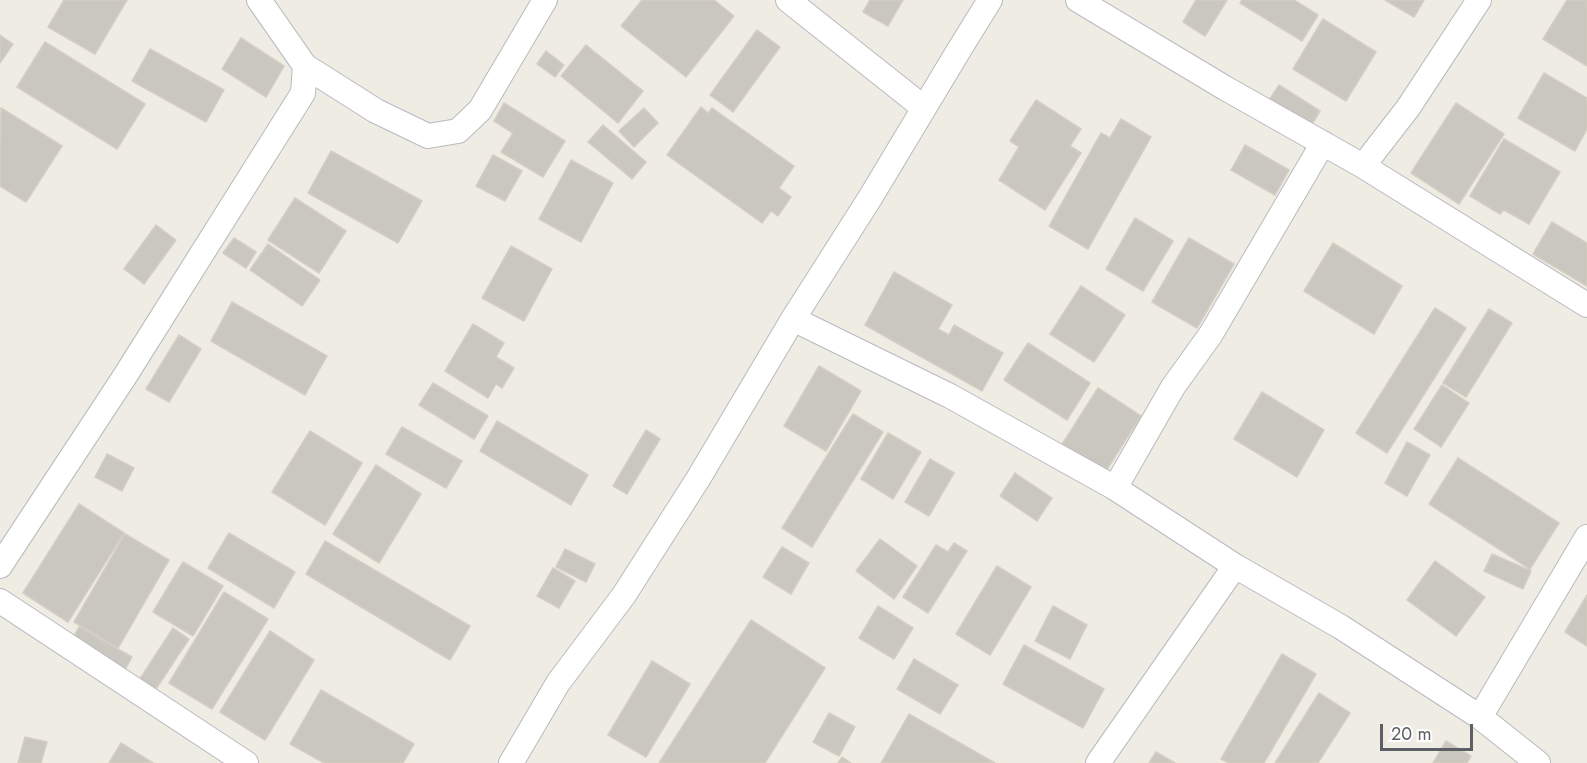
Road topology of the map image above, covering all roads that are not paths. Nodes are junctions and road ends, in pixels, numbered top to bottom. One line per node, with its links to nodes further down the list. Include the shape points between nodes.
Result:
1 (260, 0): 7 (street)
2 (544, 0): 7 (street, via 480,110 458,131 428,136 376,111)
3 (788, 0): 8 (street)
4 (990, 0): 8 (street)
5 (1078, 0): 9 (street)
6 (1479, 0): 10 (street)
7 (304, 66): 16 (street, via 303,93)
8 (924, 108): 12 (street)
9 (1323, 143): 10 (street); 13 (street, via 1211,334 1173,387)
10 (1363, 166): 11 (street)
11 (1587, 304)
12 (793, 319): 13 (street, via 950,396); 20 (street, via 698,479 624,595 558,683)
13 (1114, 488): 15 (street)
14 (1587, 537): 18 (street)
15 (1235, 566): 18 (street, via 1341,627); 21 (street)
16 (0, 567)
17 (0, 602): 19 (street)
18 (1480, 717): 22 (street)
19 (246, 763)
20 (512, 763)
21 (1098, 763)
22 (1538, 763)

